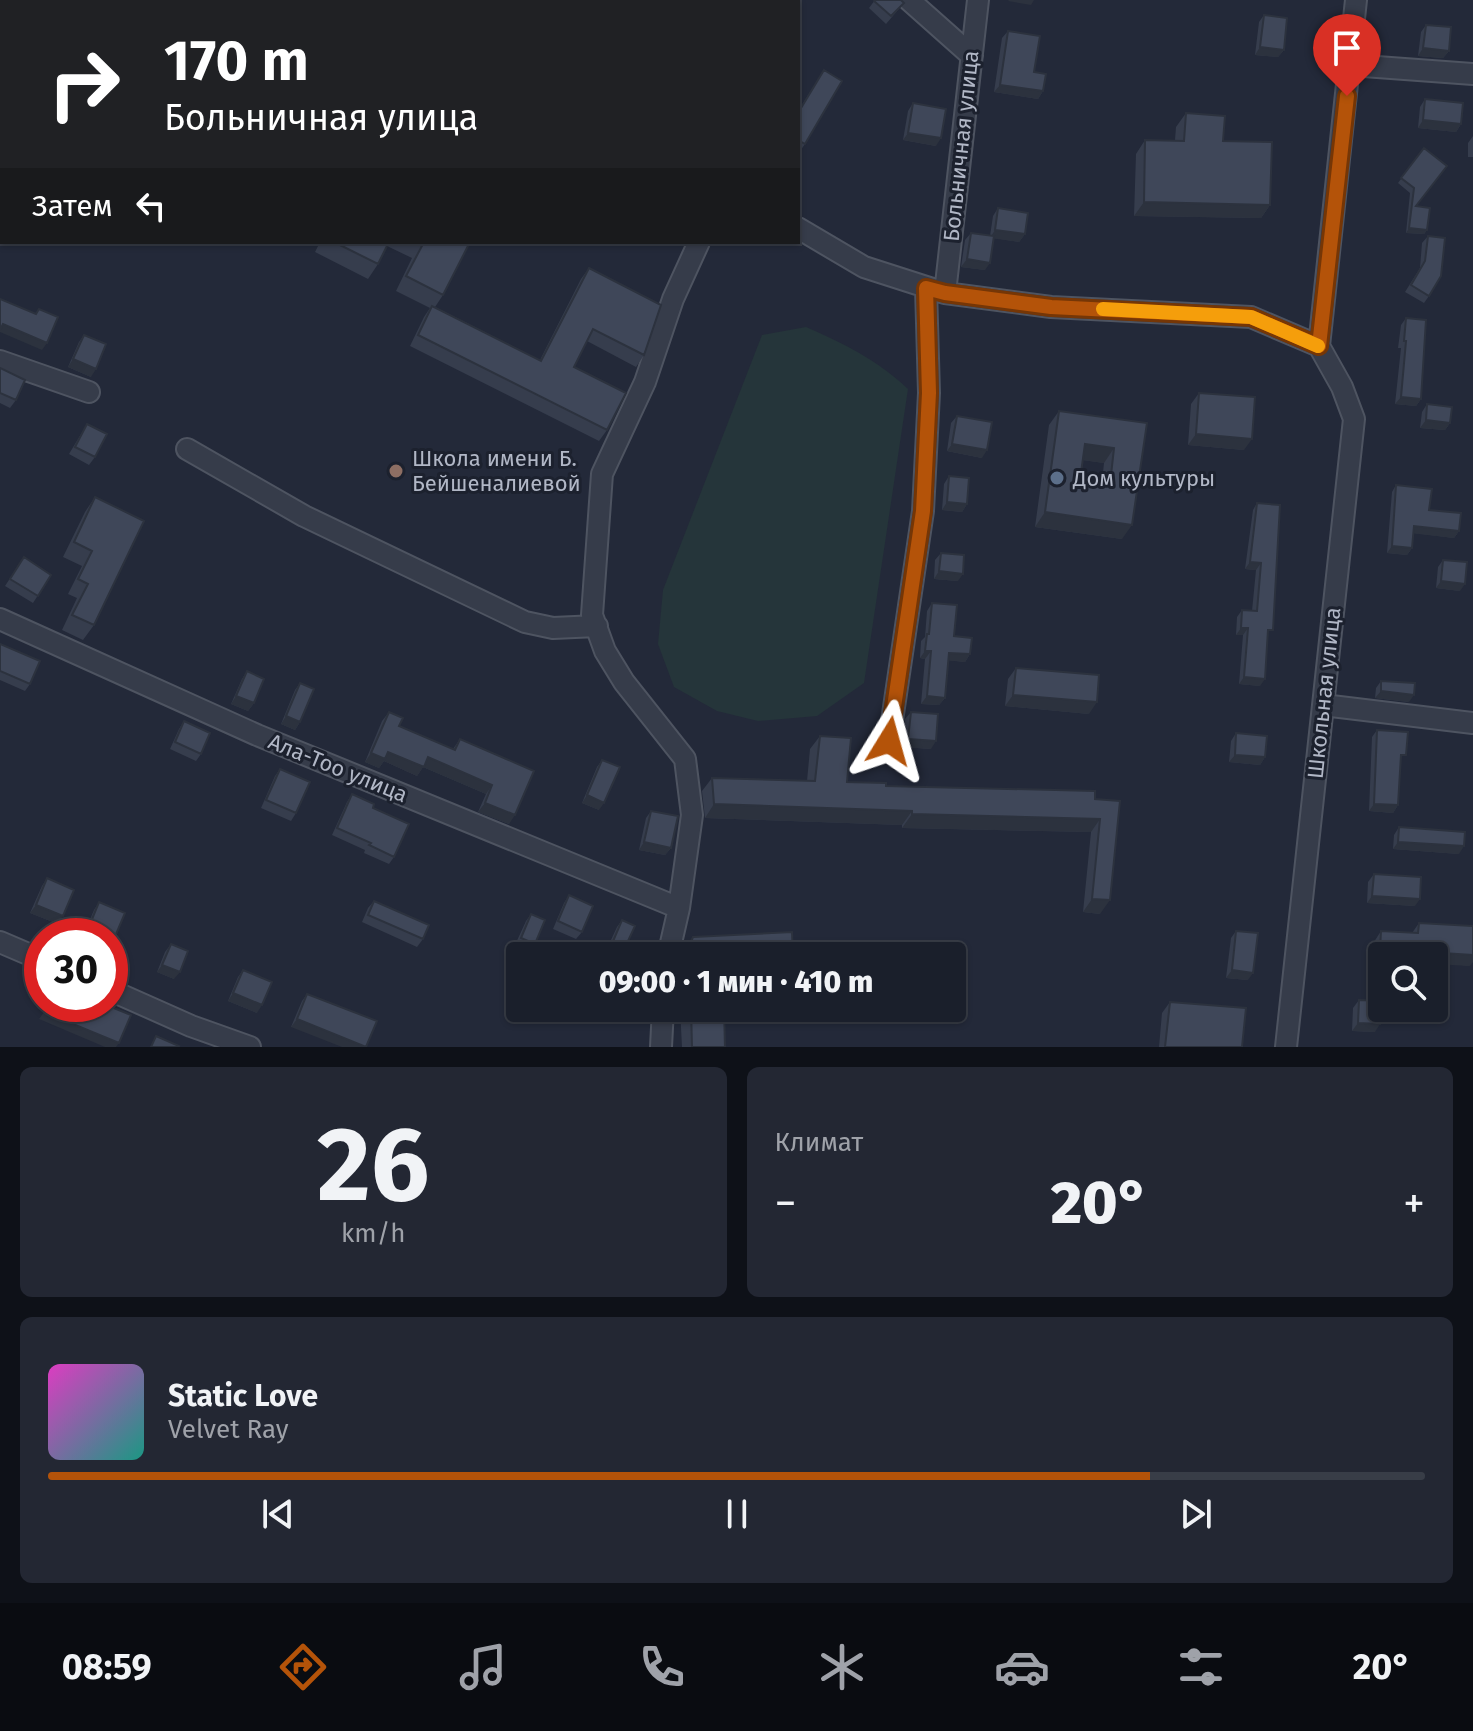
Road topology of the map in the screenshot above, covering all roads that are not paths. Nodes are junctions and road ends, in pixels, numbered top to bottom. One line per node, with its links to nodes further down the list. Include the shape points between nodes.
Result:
1 (909, 0): 4 (street)
2 (978, 0): 4 (street, Больничная улица)
3 (1356, 0): 5 (street)
4 (972, 56): 9 (street, Больничная улица)
5 (1350, 65): 6 (street); 10 (street)
6 (1473, 74)
7 (800, 229): 9 (street, via 864,267)
8 (698, 244): 15 (street, via 645,382 602,474 592,615)
9 (935, 290): 10 (street, via 1051,307 1251,317); 18 (street, Больничная улица, via 923,511)
10 (1319, 346): 16 (street, Школьная улица, via 1354,419)
11 (0, 361): 12 (street)
12 (89, 392)
13 (187, 449): 15 (street, via 304,516 525,622 553,628)
14 (0, 619): 19 (street, Ала-Тоо улица, via 257,735)
15 (597, 626): 19 (street, via 624,682 685,759 692,815)
16 (1323, 705): 17 (street); 27 (street, Школьная улица)
17 (1473, 723)
18 (889, 741)
19 (679, 908): 21 (street)
20 (0, 942): 22 (street)
21 (671, 942)
22 (24, 952)
23 (128, 998): 25 (street)
24 (662, 1022): 26 (street)
25 (250, 1047)
26 (661, 1047)
27 (1286, 1047)

